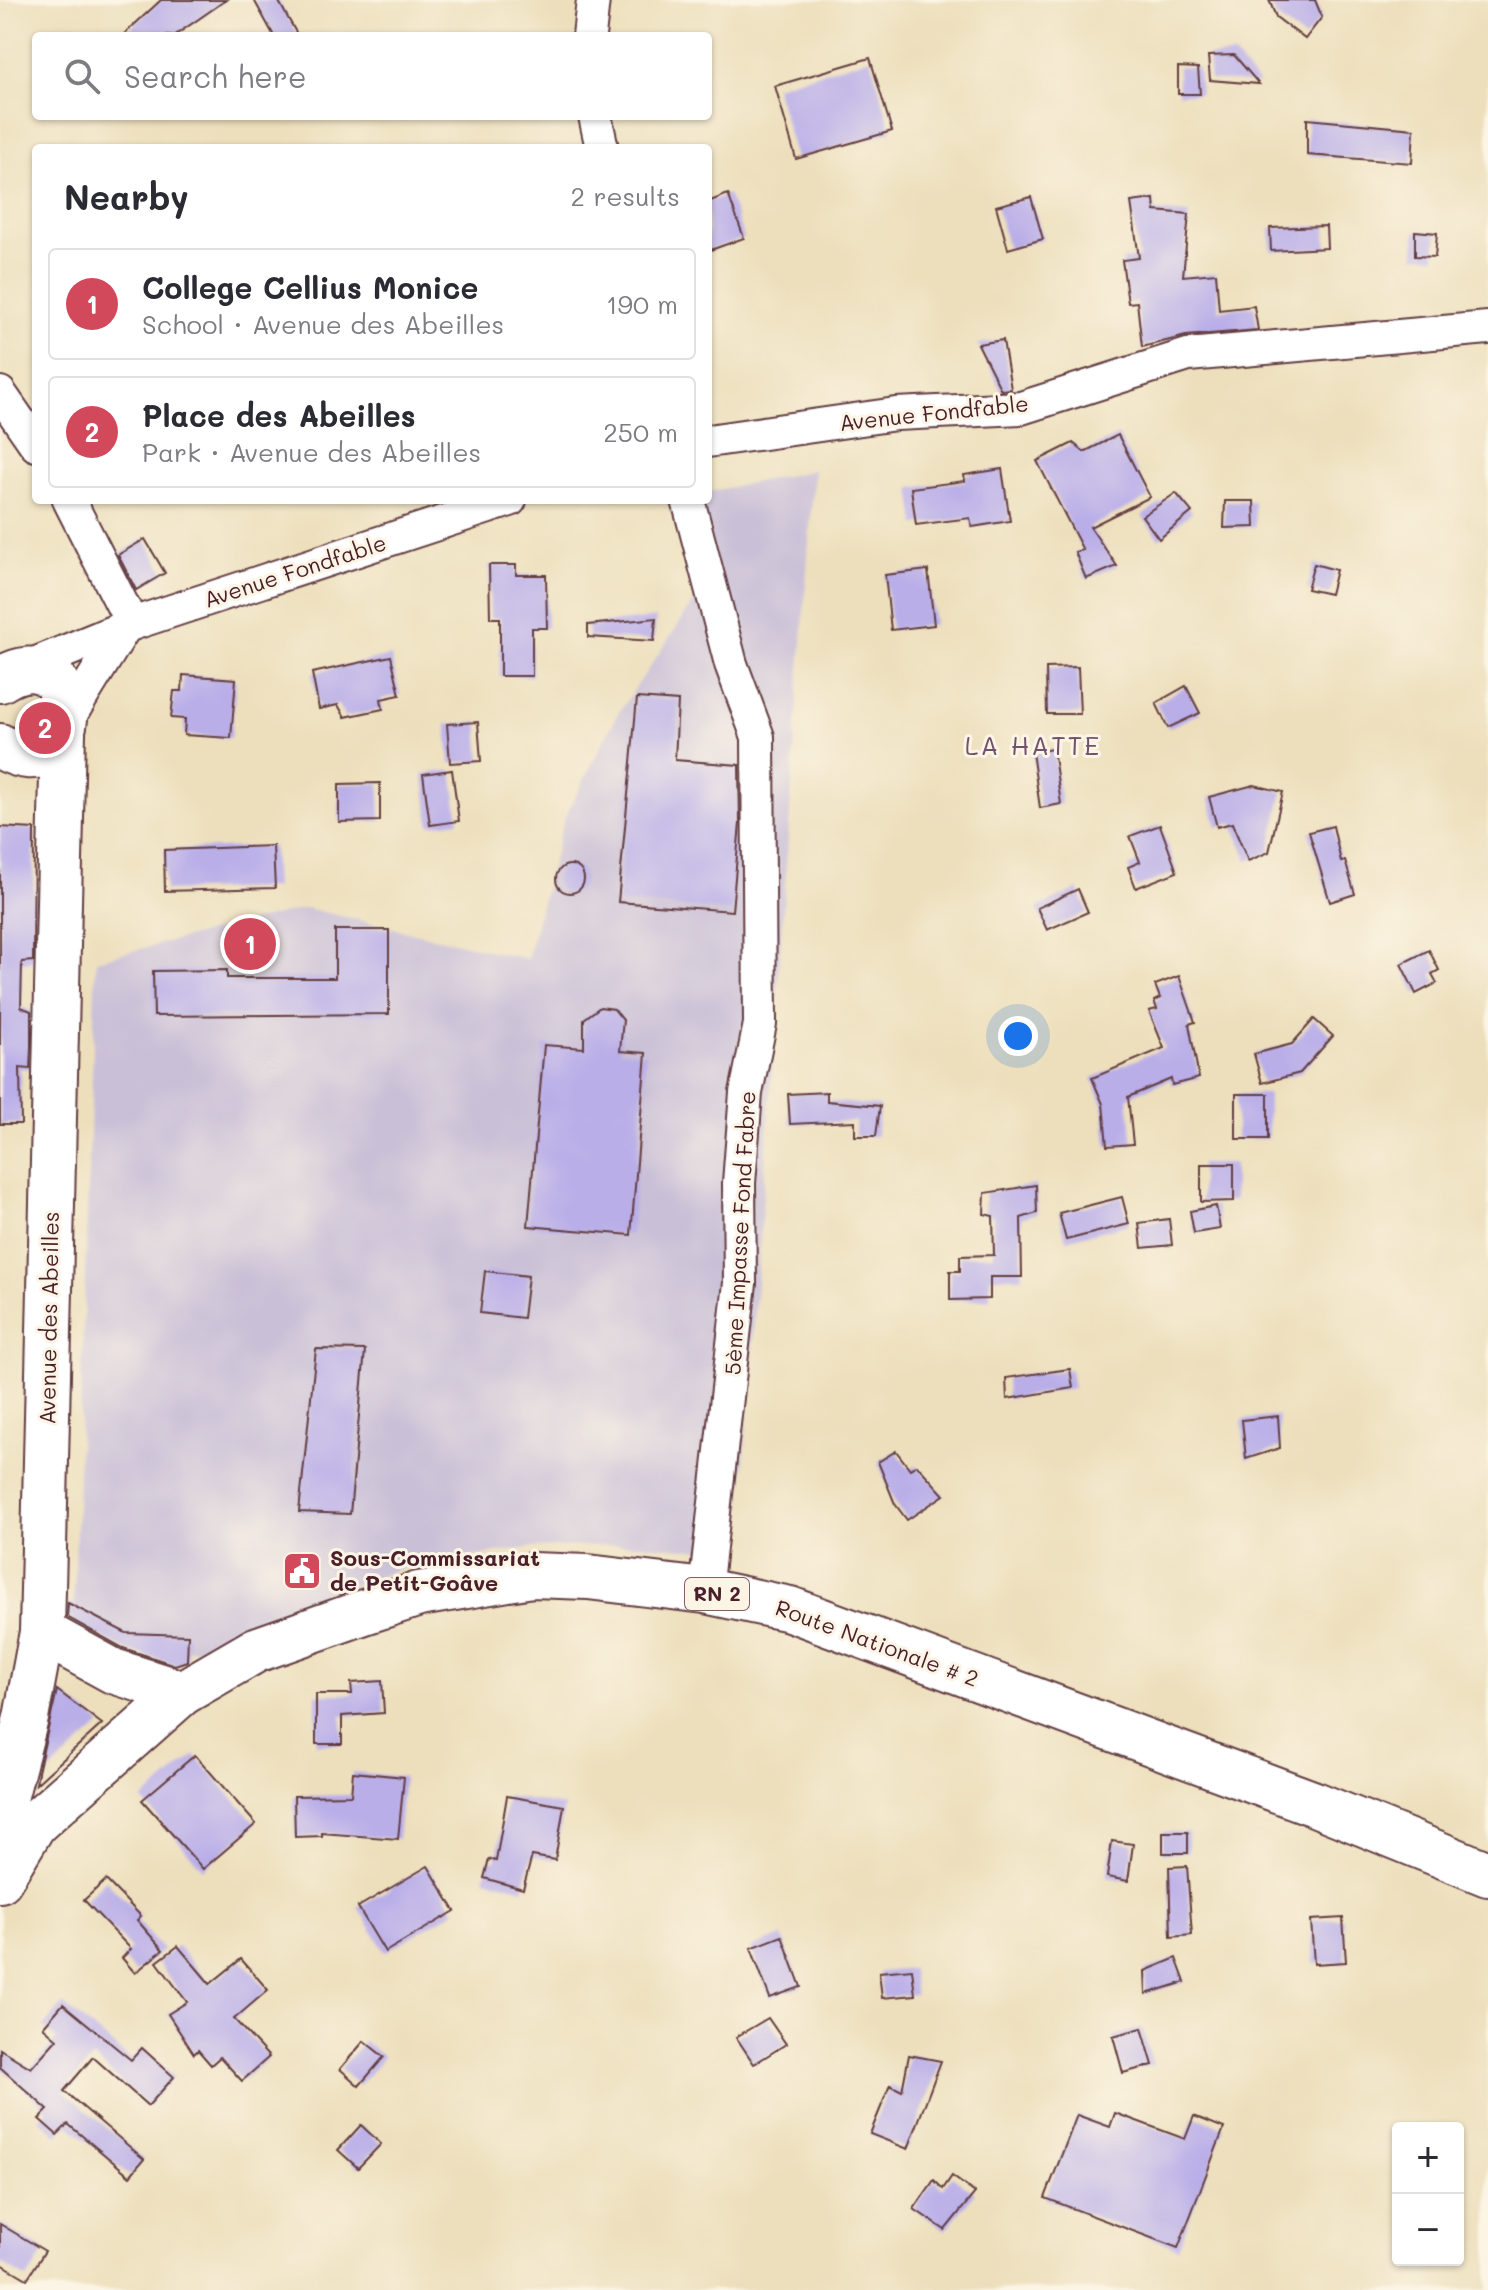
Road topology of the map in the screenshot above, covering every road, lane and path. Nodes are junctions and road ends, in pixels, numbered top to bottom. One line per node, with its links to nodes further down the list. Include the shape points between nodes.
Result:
1 (593, 0): 2 (street)
2 (589, 32)
3 (596, 120): 4 (street)
4 (601, 144)
5 (1488, 328): 8 (street, Avenue Fondfable, via 1188,355 1021,408 896,414)
6 (0, 393): 7 (street)
7 (32, 439)
8 (712, 440)
9 (71, 504): 12 (street)
10 (498, 504): 12 (street, Avenue Fondfable)
11 (689, 504): 17 (street, 5ème Impasse Fond Fabre, via 731,664 758,737 760,1024 746,1093 739,1183 740,1283)
12 (128, 625): 13 (street, Avenue Fondfable); 14 (street)
13 (4, 677): 14 (main road, via 32,671 53,681 68,705)
14 (65, 726): 15 (main road, via 43,751 21,755); 16 (main road, Avenue des Abeilles)
15 (5, 749): 16 (main road)
16 (61, 812): 18 (main road, Avenue des Abeilles)
17 (705, 1591): 19 (main road, Route Nationale # 2 / RN 2, via 532,1575 419,1594 256,1650); 21 (main road, Route Nationale # 2 / RN 2, via 790,1609 849,1629)
18 (42, 1632): 19 (main road, via 113,1671); 20 (main road, Avenue des Abeilles)
19 (182, 1693): 22 (main road, Route Nationale # 2 / RN 2, via 34,1824)
20 (0, 1818)
21 (1488, 1874)
22 (0, 1880)

